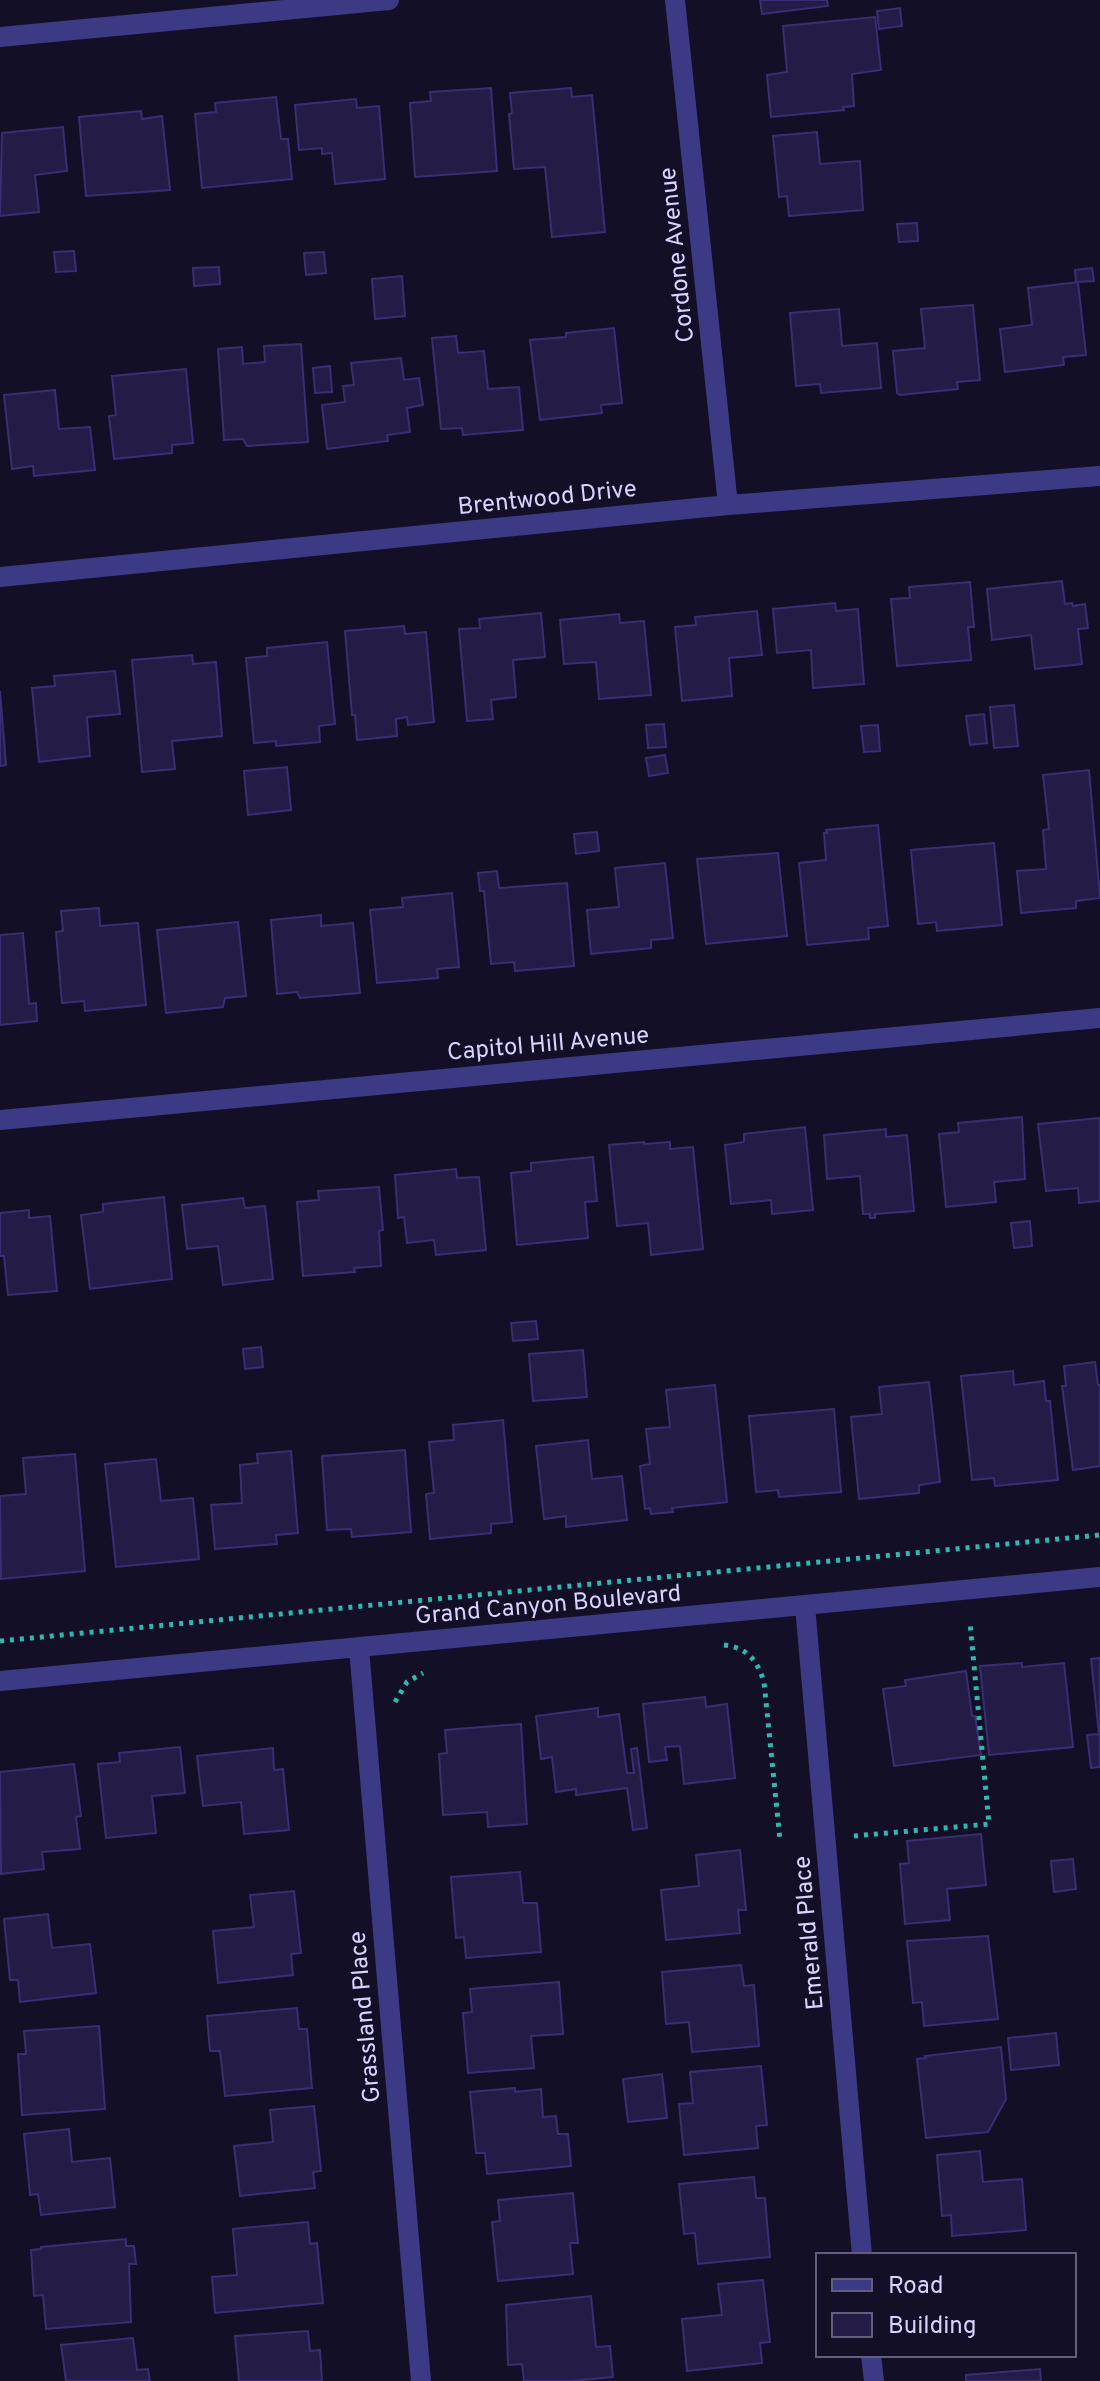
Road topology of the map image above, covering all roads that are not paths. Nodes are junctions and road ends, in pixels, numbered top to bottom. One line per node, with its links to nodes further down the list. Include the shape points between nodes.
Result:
1 (389, 0): 3 (street)
2 (675, 0): 5 (street, Cordone Avenue)
3 (0, 37)
4 (1100, 476): 5 (street, Brentwood Drive)
5 (728, 505): 6 (street, Brentwood Drive)
6 (0, 577)
7 (1100, 1018): 8 (street, Capitol Hill Avenue)
8 (0, 1120)
9 (1100, 1577): 10 (street, Grand Canyon Boulevard)
10 (805, 1606): 11 (street, Grand Canyon Boulevard); 13 (street, Emerald Place)
11 (359, 1648): 12 (street, Grand Canyon Boulevard); 15 (street, Grassland Place)
12 (0, 1681)
13 (862, 2253)
14 (871, 2357): 16 (street)
15 (421, 2381)
16 (874, 2381)

